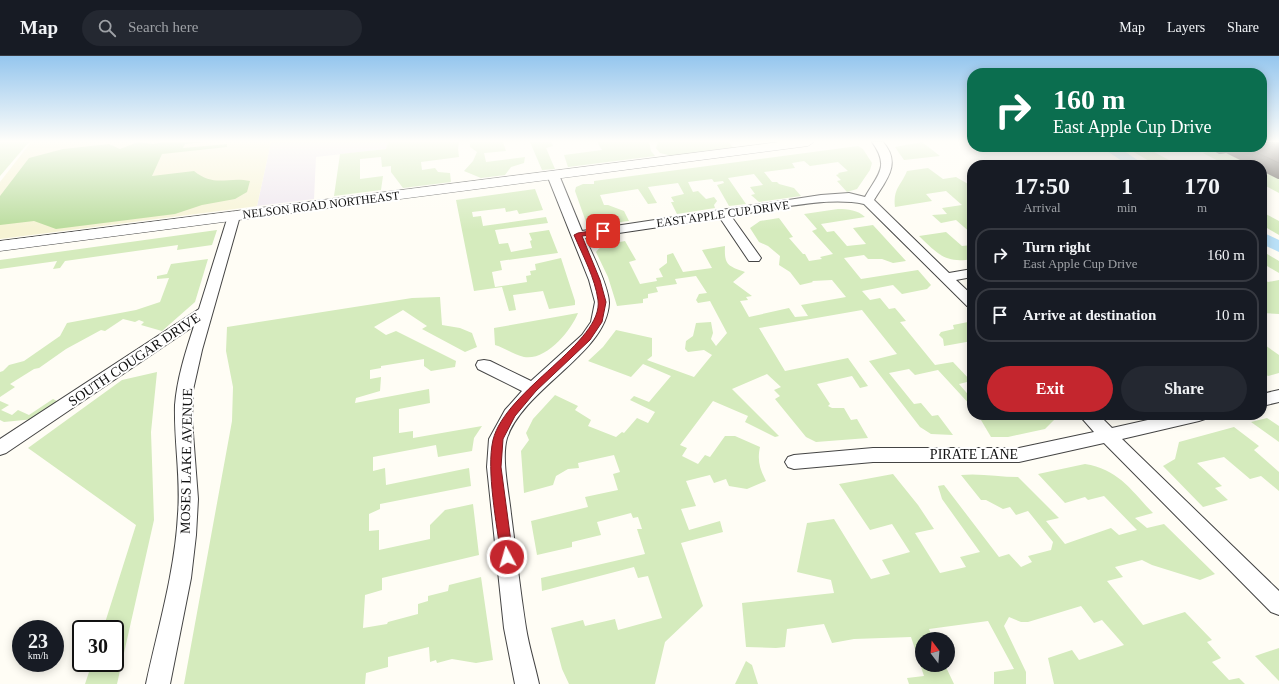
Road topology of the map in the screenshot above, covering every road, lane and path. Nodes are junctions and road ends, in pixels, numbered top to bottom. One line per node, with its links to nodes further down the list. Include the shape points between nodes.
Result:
1 (582, 171): 3 (street, NELSON ROAD NORTHEAST)
2 (885, 171): 4 (street)
3 (553, 175): 6 (street, NELSON ROAD NORTHEAST); 7 (street)
4 (868, 201): 5 (street, EAST APPLE CUP DRIVE, via 849,197 821,199); 11 (street)
5 (724, 214): 7 (street, EAST APPLE CUP DRIVE); 9 (street)
6 (234, 216): 8 (street, NELSON ROAD NORTHEAST); 13 (street, SOUTH COUGAR DRIVE)
7 (578, 235): 15 (street, via 602,302 598,322 587,338)
8 (0, 246)
9 (754, 258)
10 (967, 274): 11 (street)
11 (945, 278): 12 (street)
12 (967, 298)
13 (206, 311): 21 (street, SOUTH COUGAR DRIVE); 24 (street, MOSES LAKE AVENUE, via 185,391 188,514 180,576)
14 (484, 366): 15 (street)
15 (533, 389): 25 (street, via 511,414 498,439 496,467 515,628)
16 (1279, 396): 17 (street)
17 (1267, 399)
18 (1093, 420): 20 (street)
19 (1178, 420): 20 (street, PIRATE LANE)
20 (1110, 436): 22 (street, PIRATE LANE, via 1020,455 873,455); 23 (street)
21 (0, 448)
22 (794, 462)
23 (1279, 605)
24 (158, 684)
25 (527, 684)

